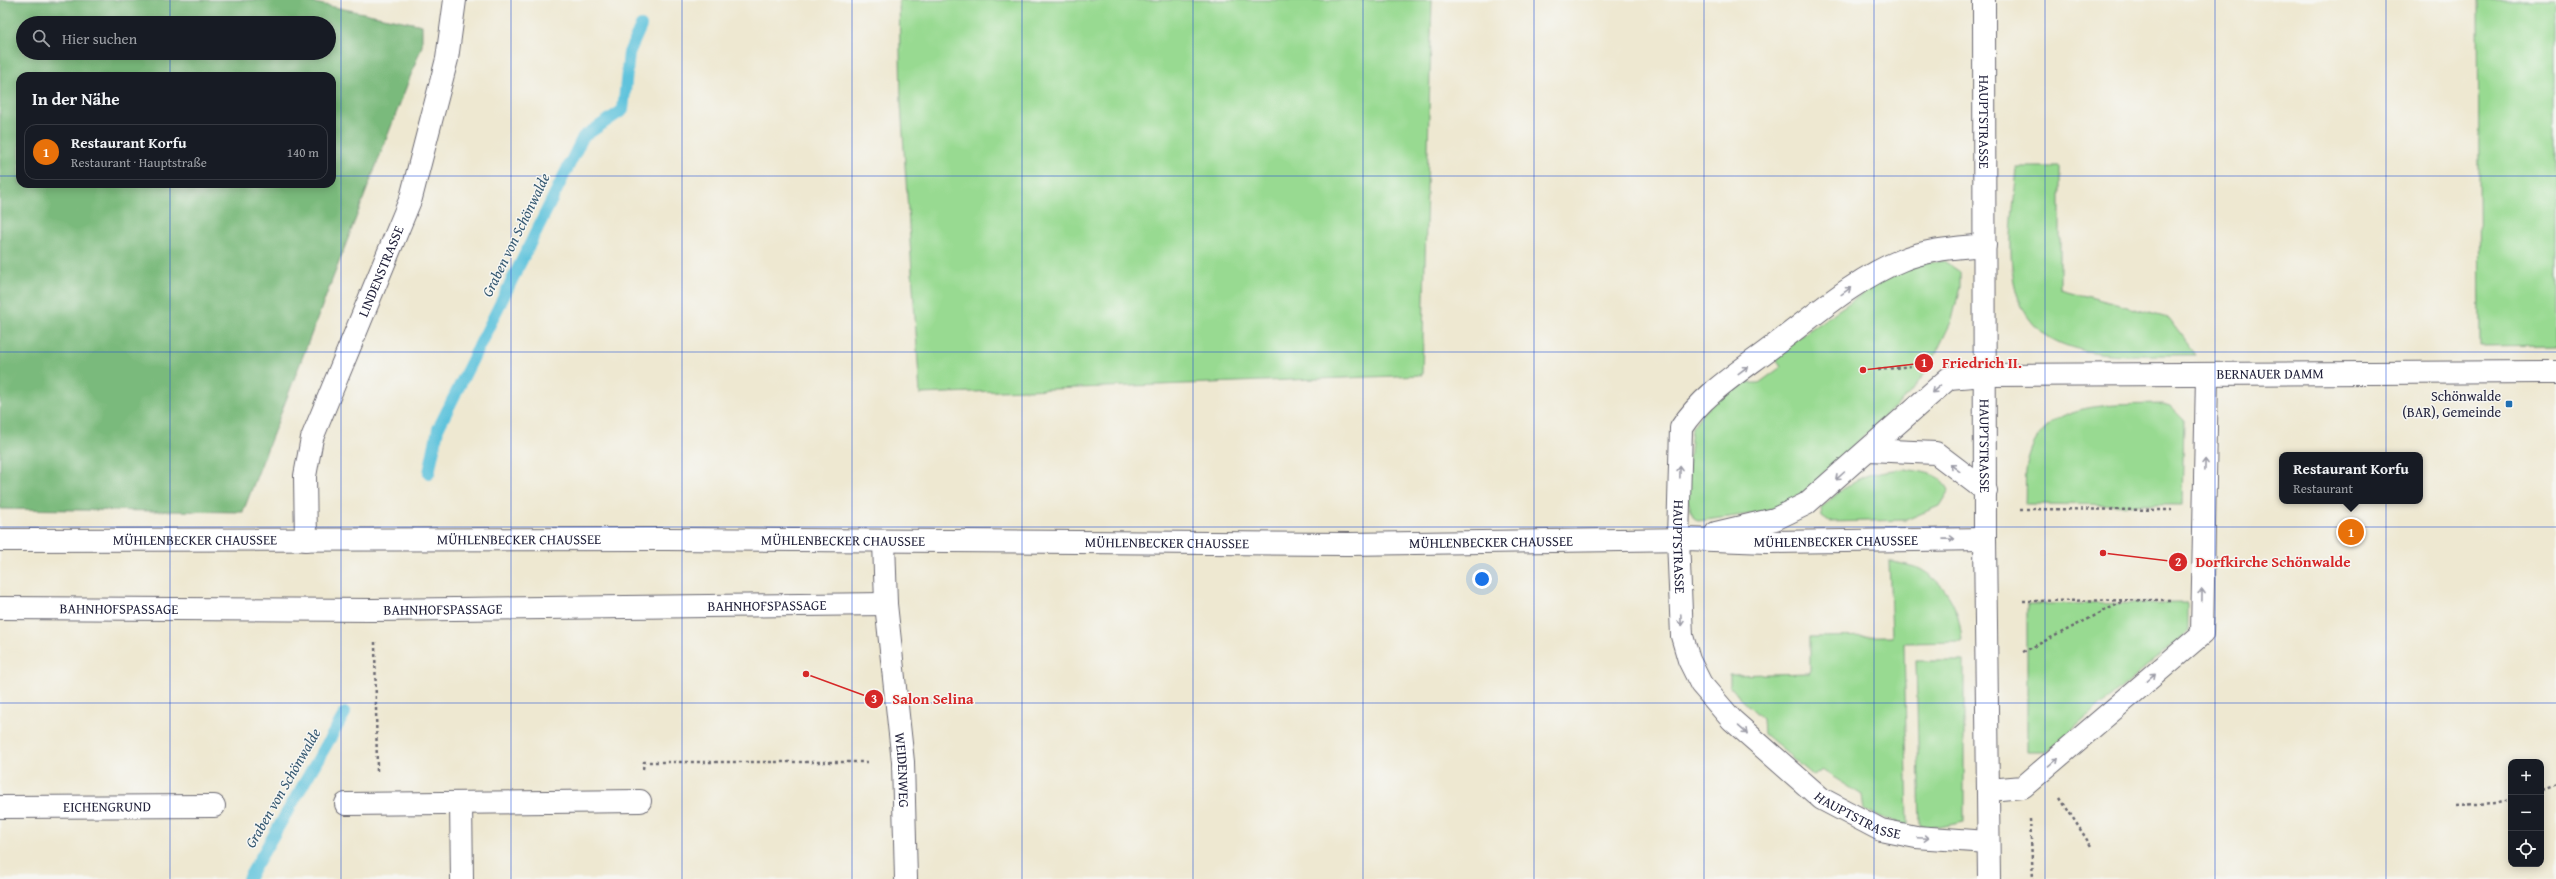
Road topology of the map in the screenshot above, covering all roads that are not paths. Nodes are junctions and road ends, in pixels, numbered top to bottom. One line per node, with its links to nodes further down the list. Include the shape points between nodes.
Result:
1 (455, 0): 12 (main road, LINDENSTRASSE, via 447,59 411,198 312,438 305,476)
2 (1984, 0): 3 (main road, HAUPTSTRASSE)
3 (1985, 245): 5 (main road, HAUPTSTRASSE); 9 (main road, HAUPTSTRASSE, one-way to 3, via 1681,428 1691,413 1722,386 1873,273 1903,259 1938,249)
4 (2556, 372): 6 (main road, BERNAUER DAMM)
5 (1985, 375): 6 (main road, BERNAUER DAMM); 7 (main road, MÜHLENBECKER CHAUSSEE, one-way to 7, via 1949,378); 8 (main road, HAUPTSTRASSE)
6 (2206, 375): 16 (main road, one-way to 6, via 2023,787 2202,634)
7 (1868, 450): 8 (main road, one-way to 7, via 1936,454); 9 (main road, MÜHLENBECKER CHAUSSEE, one-way to 9, via 1806,504 1775,519)
8 (1986, 492): 10 (main road, HAUPTSTRASSE)
9 (1682, 539): 10 (main road, MÜHLENBECKER CHAUSSEE, one-way to 10, via 1767,542); 13 (main road, MÜHLENBECKER CHAUSSEE, via 1349,544); 22 (main road, HAUPTSTRASSE, one-way to 22, via 1682,636 1688,660 1701,684 1732,720 1822,799 1881,830 1916,837)
10 (1985, 539): 16 (main road, HAUPTSTRASSE)
11 (0, 540): 12 (main road, MÜHLENBECKER CHAUSSEE)
12 (306, 540): 13 (main road, MÜHLENBECKER CHAUSSEE)
13 (884, 541): 14 (main road, WEIDENWEG)
14 (886, 604): 15 (main road, BAHNHOFSPASSAGE, via 374,610); 24 (main road, WEIDENWEG, via 903,762)
15 (0, 608)
16 (1989, 790): 22 (main road, HAUPTSTRASSE)
17 (640, 801): 18 (main road)
18 (461, 803): 19 (main road); 23 (main road)
19 (346, 804)
20 (214, 806): 21 (main road, EICHENGRUND)
21 (0, 807)
22 (1988, 842): 25 (main road, HAUPTSTRASSE)
23 (462, 879)
24 (906, 879)
25 (1989, 879)

